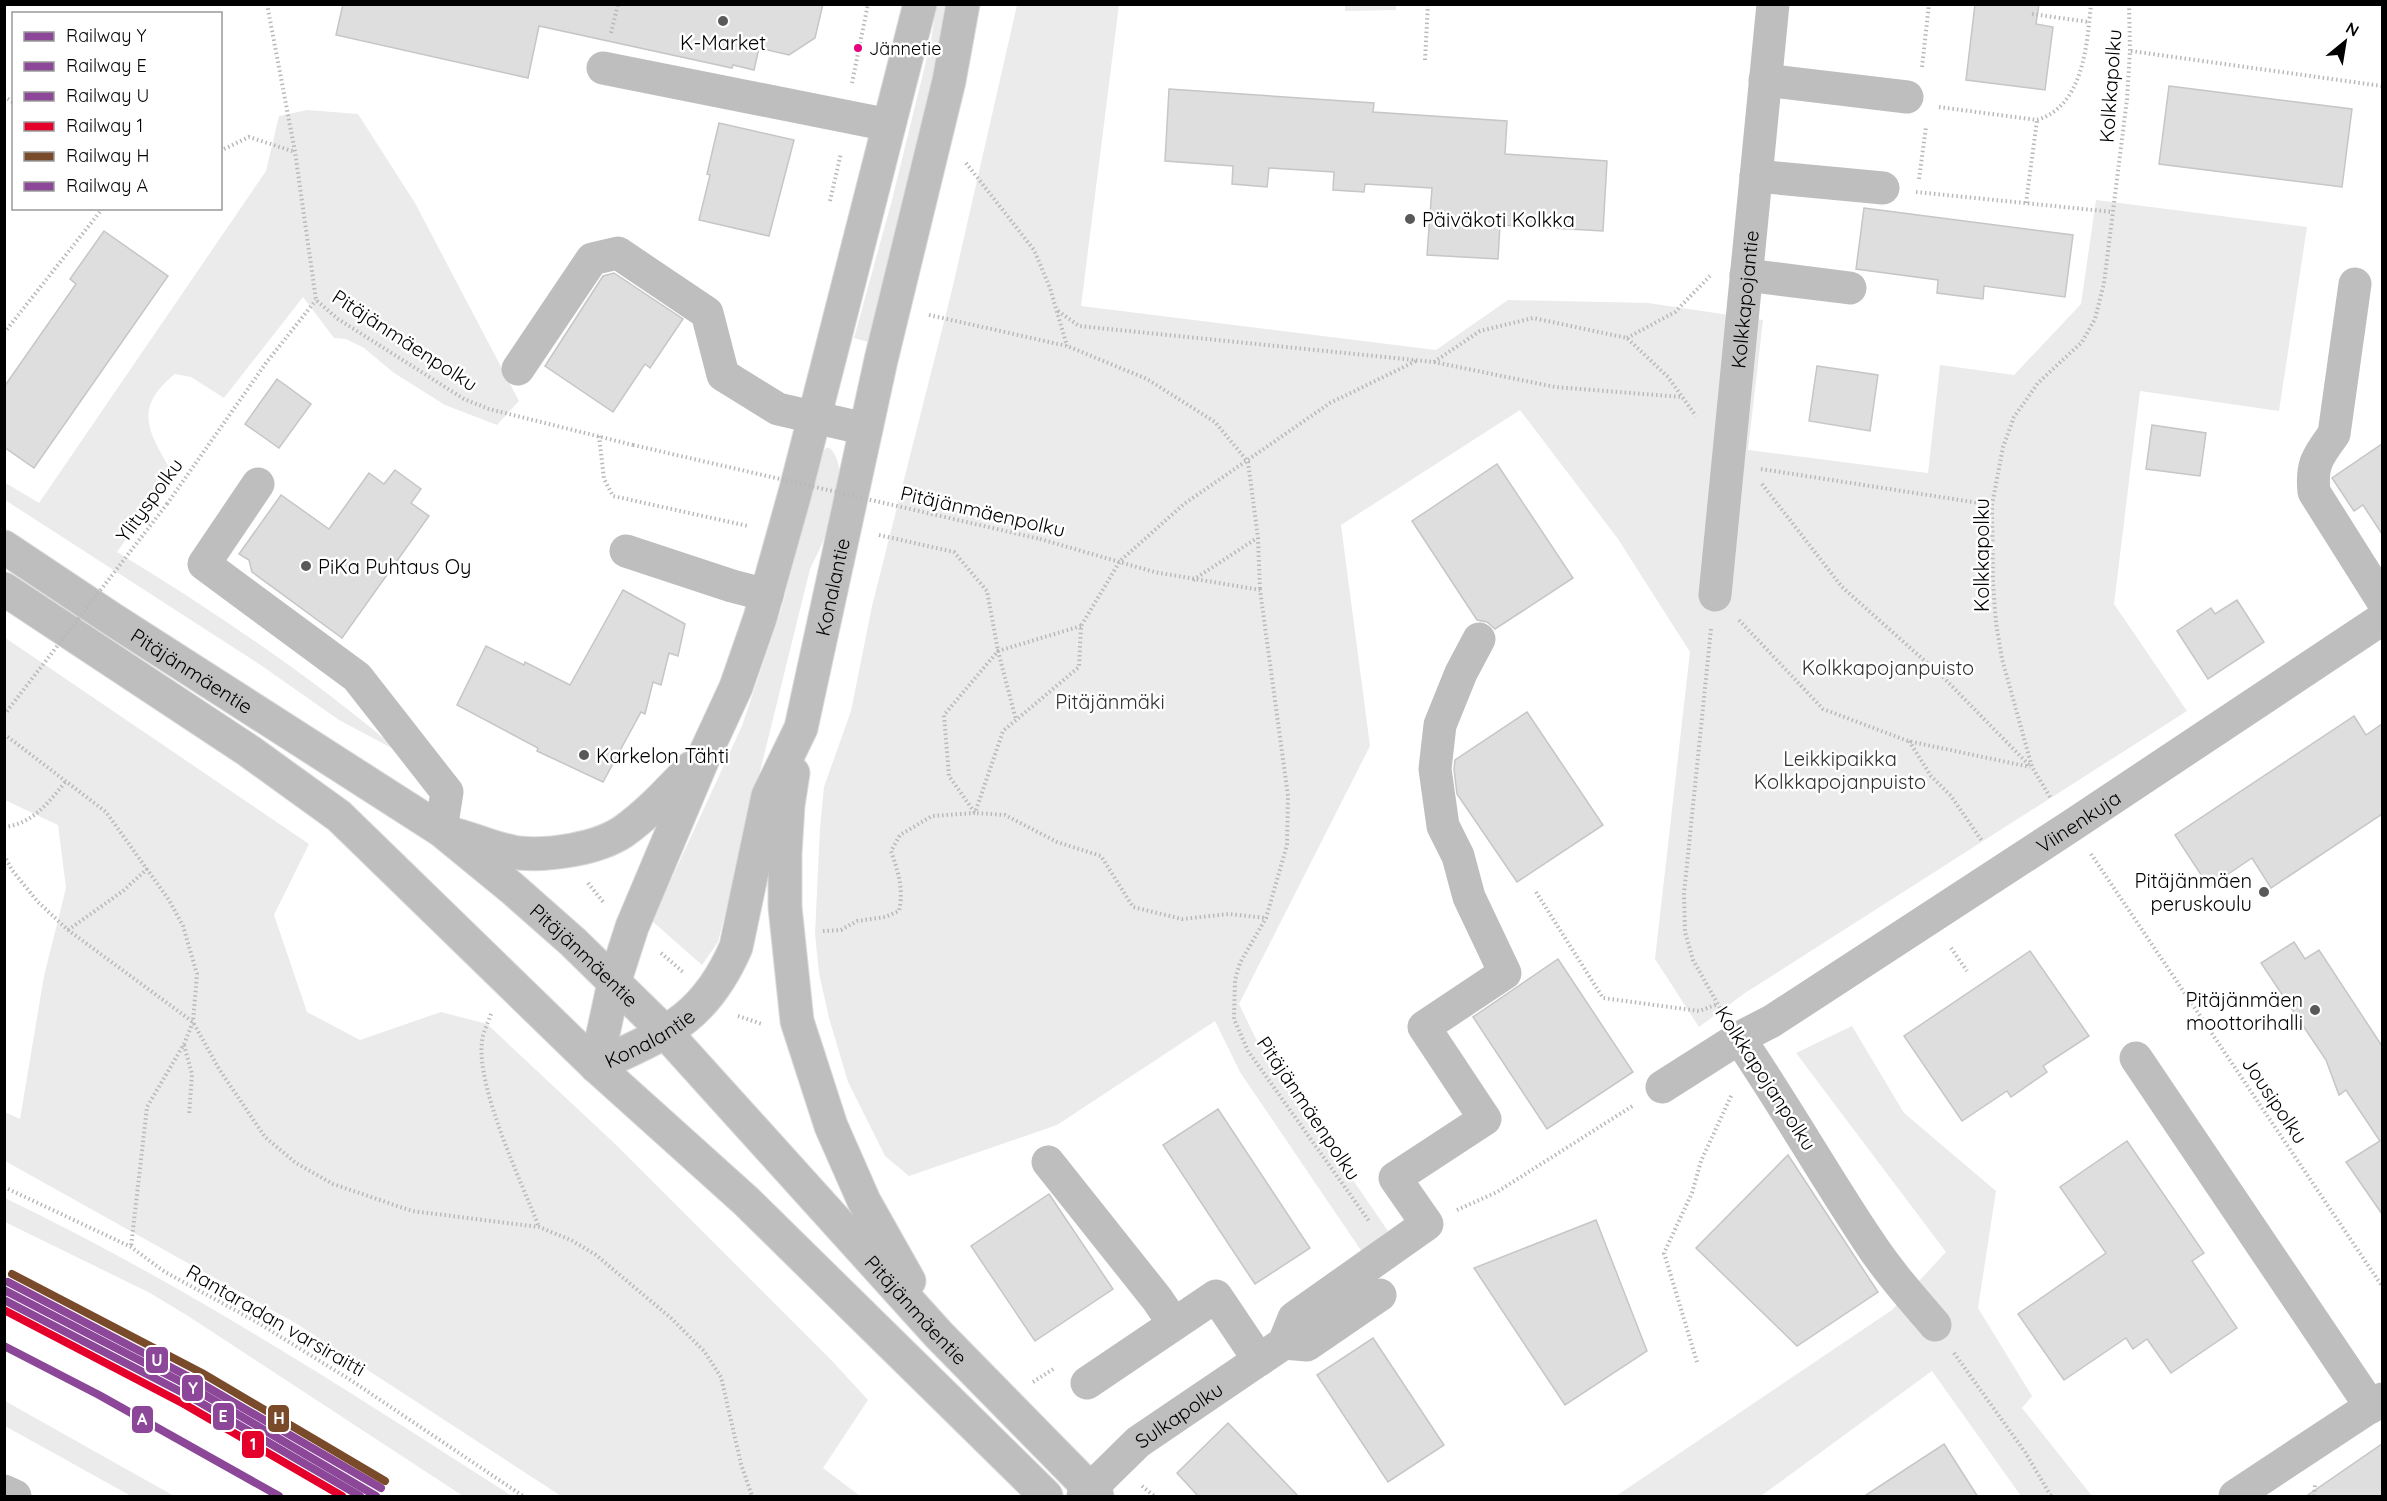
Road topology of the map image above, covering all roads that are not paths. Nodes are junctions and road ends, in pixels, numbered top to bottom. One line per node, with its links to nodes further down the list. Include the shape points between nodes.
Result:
1 (920, 4): 7 (main road, Konalantie)
2 (963, 4): 15 (main road, Konalantie, via 949,81)
3 (1773, 4): 5 (main road, Kolkkapojantie)
4 (603, 68): 7 (main road)
5 (1765, 80): 6 (main road); 8 (main road, Kolkkapojantie)
6 (1907, 97)
7 (889, 125): 14 (main road, Konalantie)
8 (1756, 176): 9 (main road); 10 (main road, Kolkkapojantie)
9 (1883, 188)
10 (1746, 275): 12 (main road); 21 (main road, Kolkkapojantie)
11 (2355, 284): 22 (main road, via 2334,434 2312,473 2314,492)
12 (1850, 288)
13 (518, 369): 14 (main road, via 592,259 618,253 707,313 723,375 778,409)
14 (814, 418): 15 (main road); 20 (main road, Konalantie)
15 (866, 429): 25 (main road, Konalantie)
16 (258, 484): 27 (main road, via 204,564 357,677 447,792)
17 (4, 547): 27 (main road, Pitäjänmäentie)
18 (626, 551): 20 (main road)
19 (4, 589): 32 (main road, Pitäjänmäentie, via 249,751 339,816)
20 (766, 595): 26 (main road, Konalantie, via 736,687)
21 (1715, 595)
22 (2382, 600)
23 (2382, 619): 30 (main road, Viinenkuja, via 1772,1021)
24 (1479, 639): 39 (main road, via 1440,725 1435,769 1443,825 1458,856 1469,897 1505,973 1424,1027 1485,1119 1395,1178 1427,1224 1294,1318)
25 (801, 728): 29 (main road, Konalantie, via 768,796 738,936 726,968 689,1016); 38 (main road, via 784,854 785,907 797,1021 831,1126 864,1201)
26 (705, 754): 27 (main road, via 664,798 623,832 565,852 517,853); 28 (main road, Konalantie, via 632,927)
27 (441, 830): 28 (main road, Pitäjänmäentie, via 573,942)
28 (614, 983): 29 (main road, Pitäjänmäentie); 32 (main road, Konalantie)
29 (666, 1033): 32 (main road, Konalantie); 38 (main road, Pitäjänmäentie)
30 (1739, 1038): 33 (main road, Viinenkuja); 37 (main road, Kolkkapojanpolku, via 1866,1238)
31 (2136, 1058): 41 (main road)
32 (596, 1066): 45 (main road, Pitäjänmäentie, via 746,1202)
33 (1662, 1087)
34 (1048, 1162): 36 (main road)
35 (1380, 1295): 39 (main road, via 1307,1345)
36 (1174, 1324): 39 (main road, via 1216,1296); 40 (main road)
37 (1935, 1325)
38 (939, 1335): 43 (main road, Pitäjänmäentie)
39 (1272, 1352): 43 (main road, Sulkapolku, via 1138,1442)
40 (1087, 1383)
41 (2377, 1403): 46 (main road)
42 (4, 1491): 44 (main road)
43 (1090, 1494)
44 (15, 1497)
45 (1046, 1497)
46 (2235, 1497)

